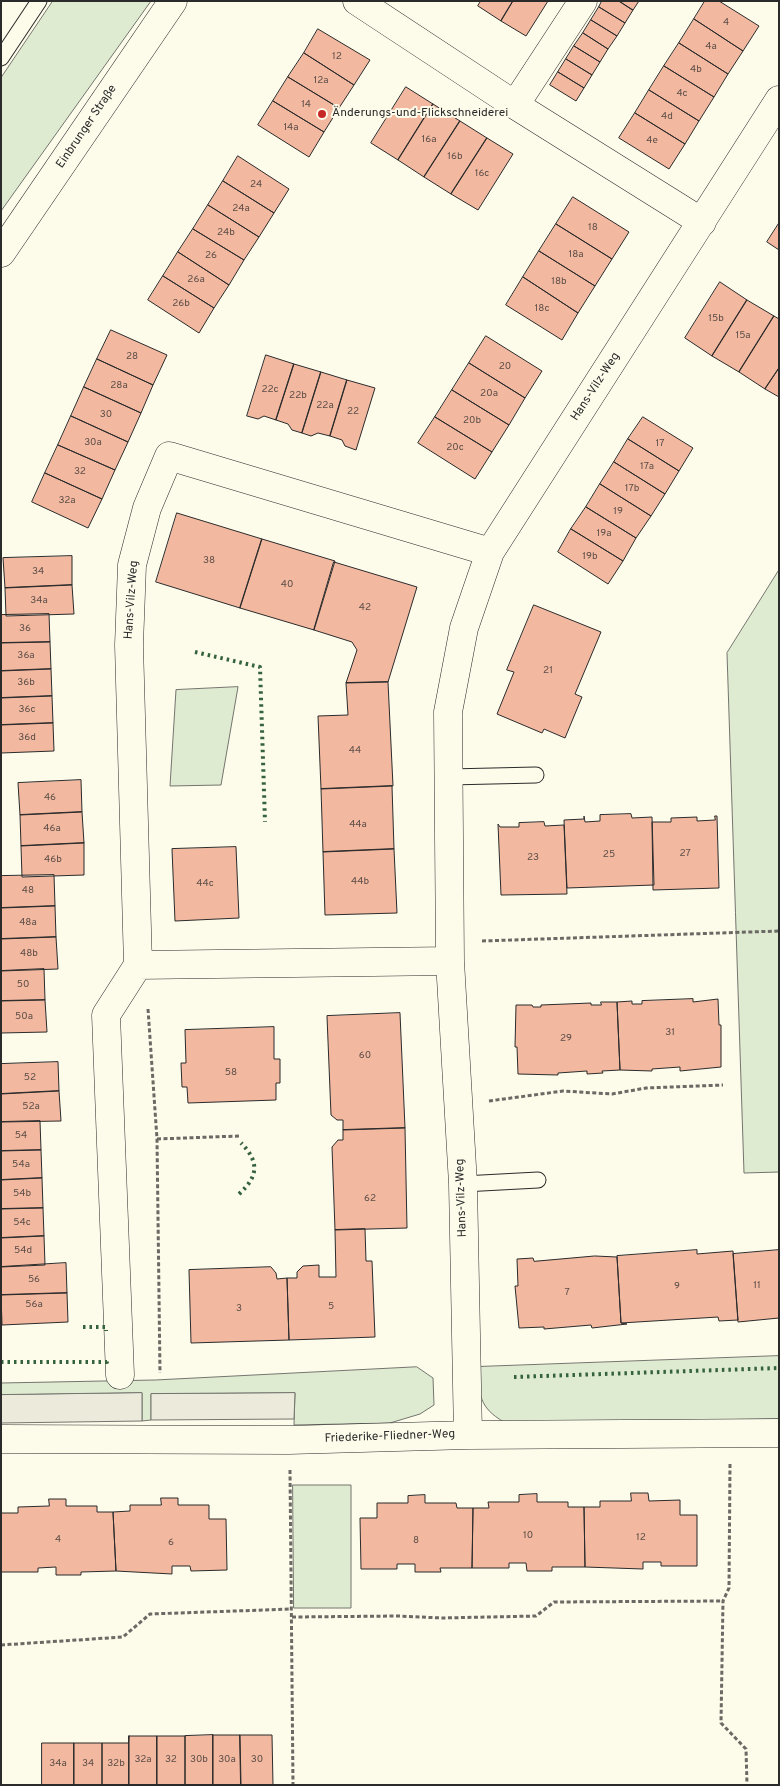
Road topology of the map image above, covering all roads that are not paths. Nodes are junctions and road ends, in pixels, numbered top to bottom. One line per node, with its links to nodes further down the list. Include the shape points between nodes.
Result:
1 (39, 1): 5 (lane)
2 (173, 1): 9 (street, Einbrunger Straße)
3 (357, 1): 7 (street)
4 (583, 1): 7 (street)
5 (1, 58)
6 (779, 100): 8 (street, Hans-Vilz-Weg)
7 (515, 105): 8 (street)
8 (702, 222): 10 (street, Hans-Vilz-Weg)
9 (1, 253)
10 (490, 552): 12 (street, Hans-Vilz-Weg, via 462,637 448,712); 14 (street, Hans-Vilz-Weg, via 169,456 147,508 132,565 129,645)
11 (536, 775): 12 (lane)
12 (449, 777): 13 (street, Hans-Vilz-Weg)
13 (450, 951): 14 (street); 16 (street, Hans-Vilz-Weg)
14 (138, 965): 17 (street, via 106,1015)
15 (538, 1180): 16 (lane)
16 (462, 1184): 19 (street, Hans-Vilz-Weg)
17 (120, 1375)
18 (779, 1433): 19 (street, Friederike-Fliedner-Weg)
19 (468, 1435): 20 (street, Friederike-Fliedner-Weg, via 289,1440)
20 (1, 1439)

